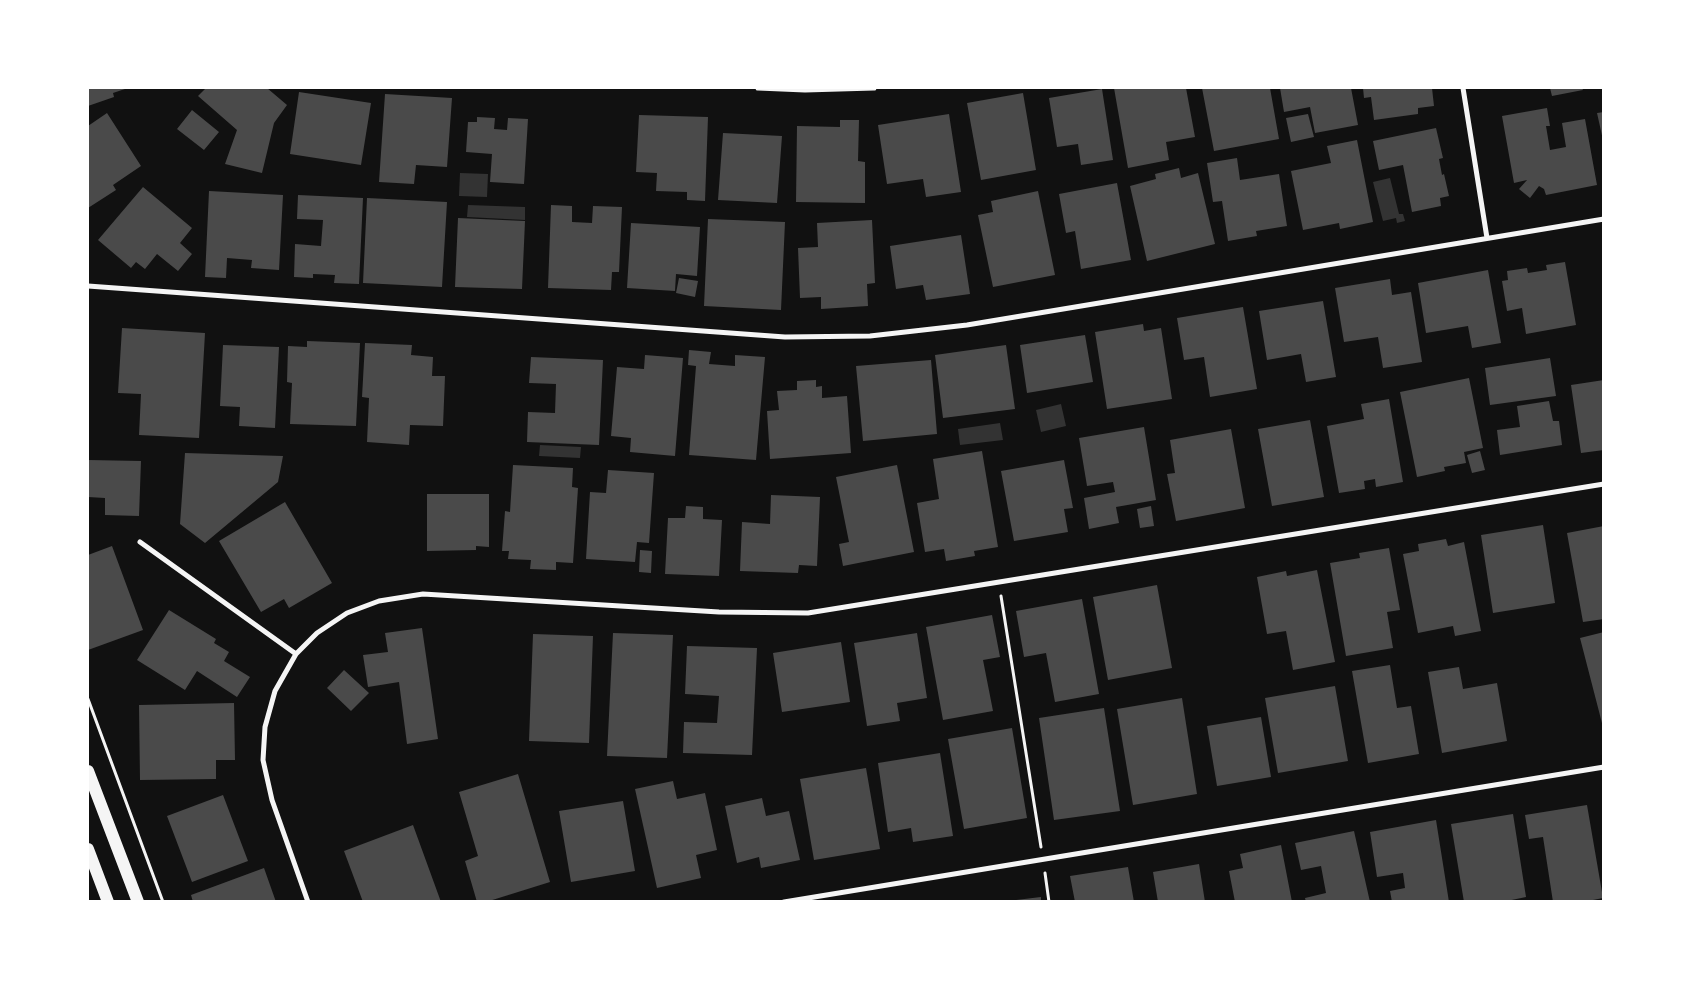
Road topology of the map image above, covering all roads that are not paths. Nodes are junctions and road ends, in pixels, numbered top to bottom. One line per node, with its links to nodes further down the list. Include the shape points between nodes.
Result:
1 (758, 88): 2 (street)
2 (874, 88)
3 (1463, 88): 5 (street)
4 (1604, 219): 5 (street)
5 (1487, 238): 6 (street, via 966,325 870,336 785,337)
6 (88, 286)
7 (1604, 484): 9 (street, via 808,613 719,612 423,594 379,601 347,613 317,633)
8 (140, 542): 9 (street)
9 (296, 654): 15 (street, via 275,691 265,727 263,760 272,800)
10 (1604, 768): 16 (street)
11 (88, 771): 14 (main road)
12 (88, 849): 13 (main road)
13 (108, 902)
14 (138, 902)
15 (308, 902)
16 (784, 902)

